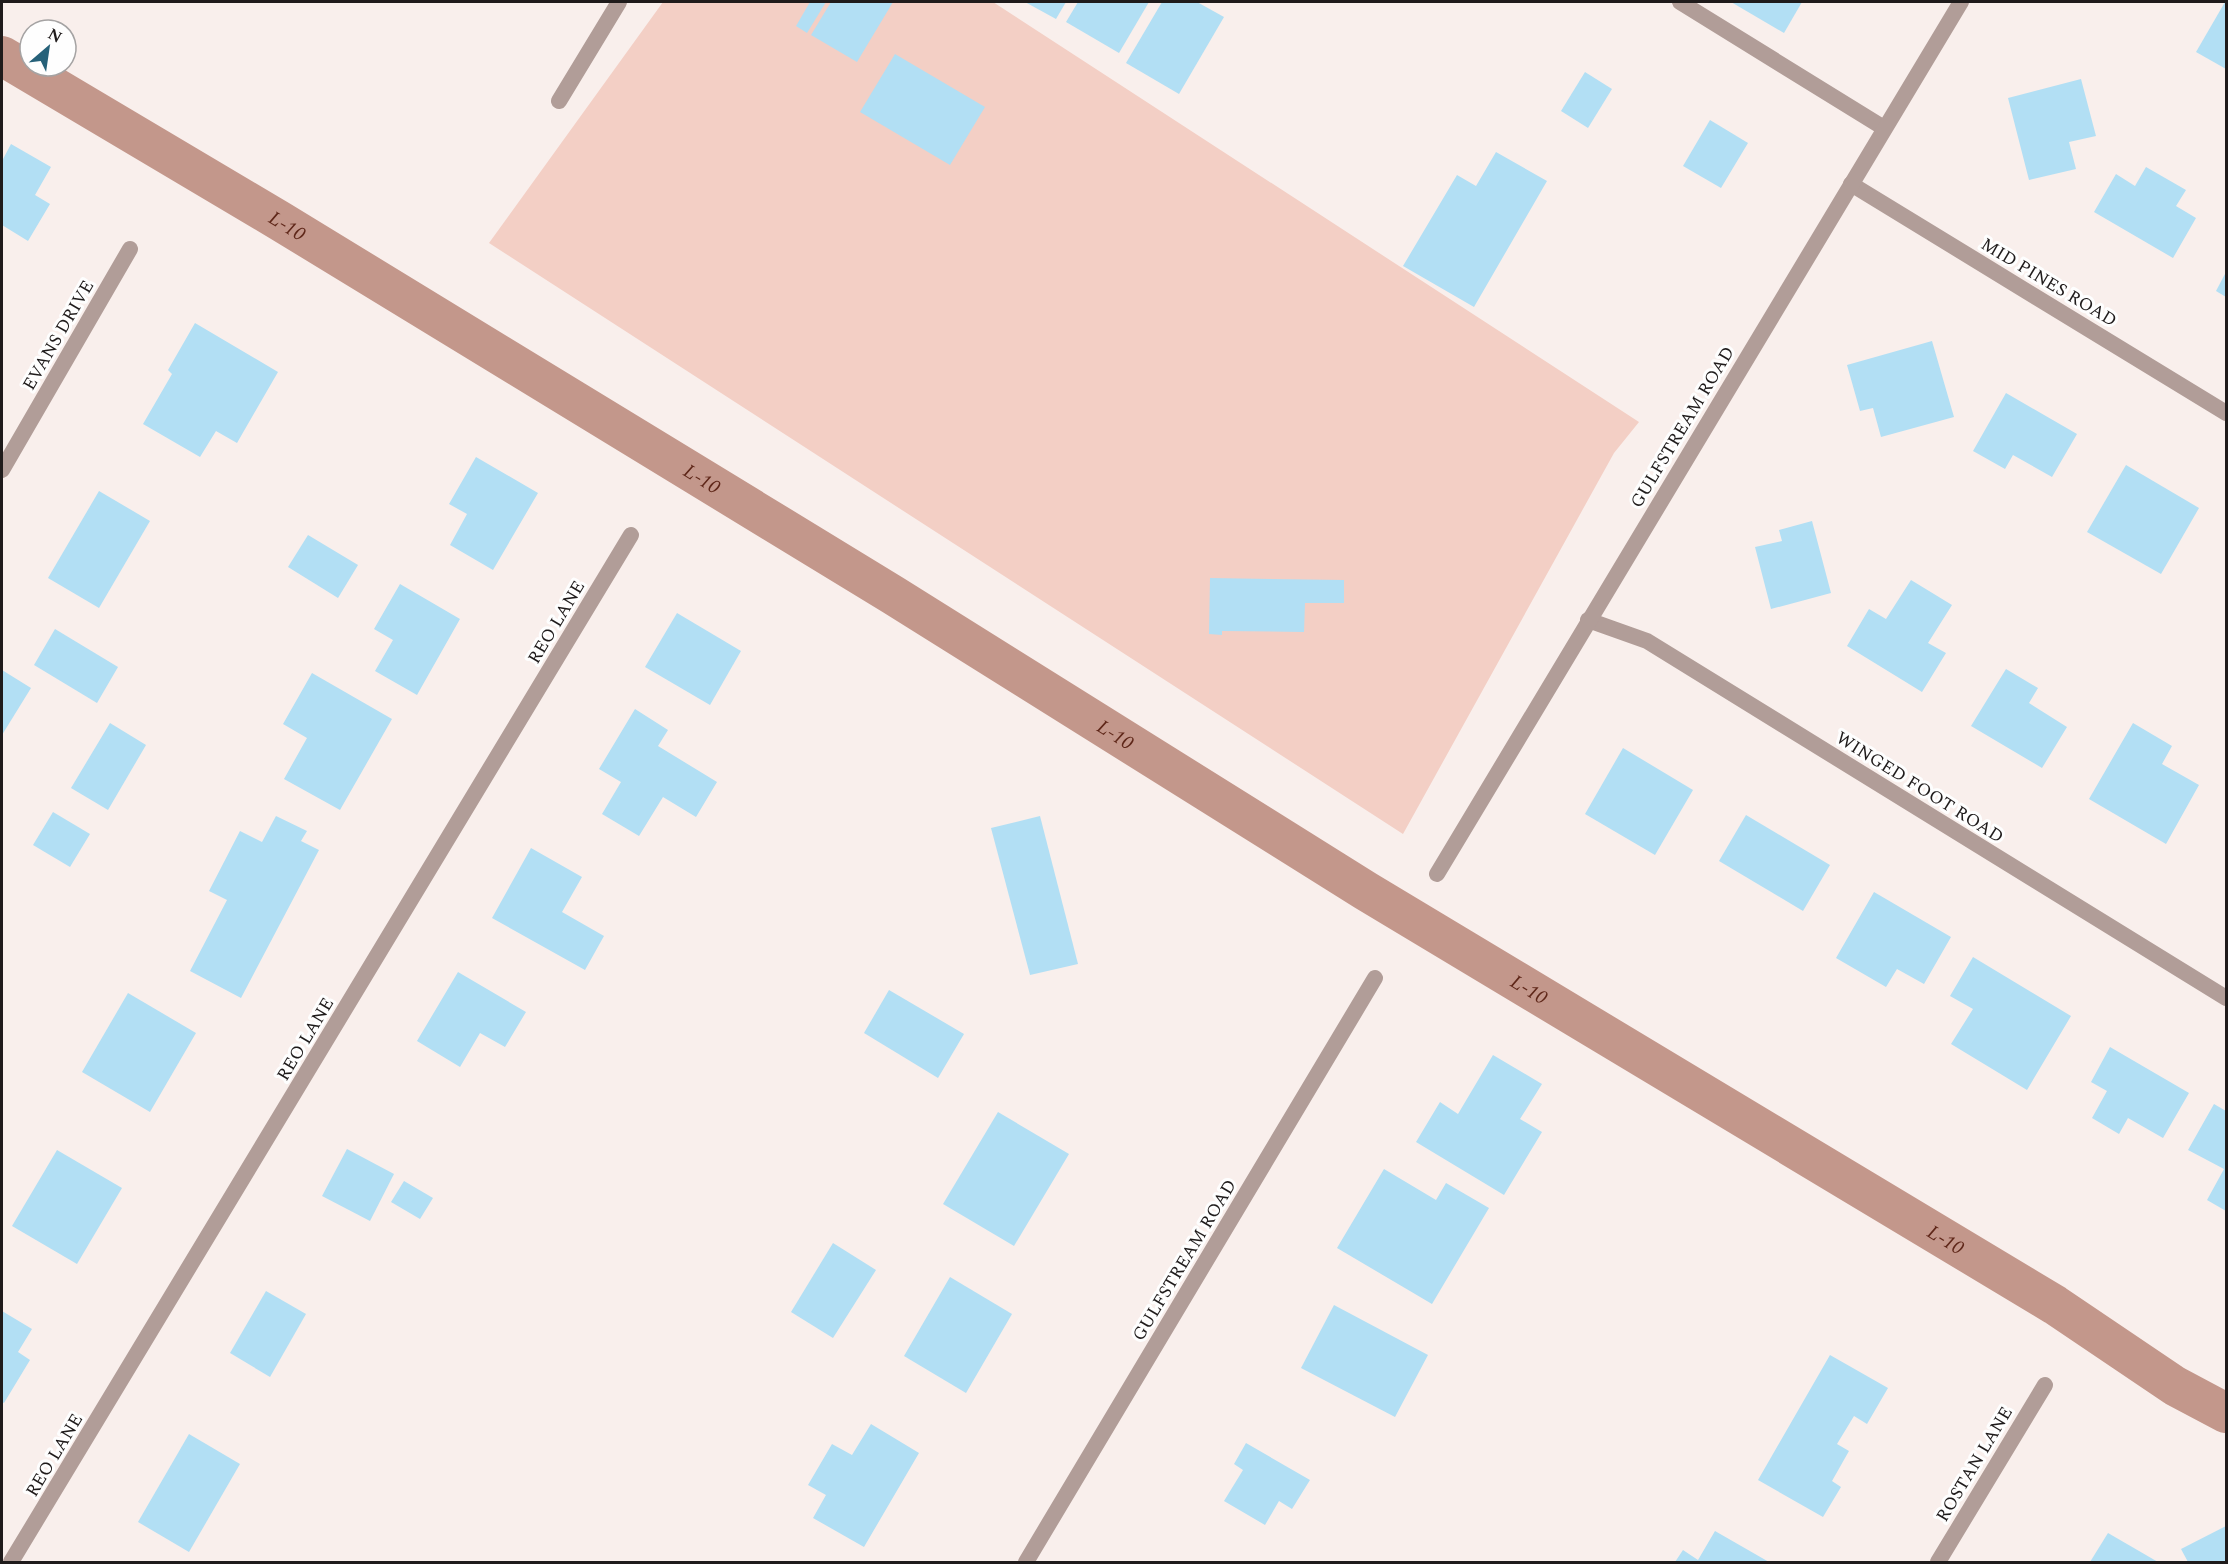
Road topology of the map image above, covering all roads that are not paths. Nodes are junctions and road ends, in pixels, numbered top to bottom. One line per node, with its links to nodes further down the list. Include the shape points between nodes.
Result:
1 (619, 2): 4 (street)
2 (1680, 2): 5 (street)
3 (1961, 2): 5 (street, GULFSTREAM ROAD)
4 (559, 101)
5 (1884, 128): 6 (street, GULFSTREAM ROAD)
6 (1851, 184): 8 (street, MID PINES ROAD); 11 (street, GULFSTREAM ROAD)
7 (130, 249): 9 (street, EVANS DRIVE)
8 (2226, 413)
9 (2, 471)
10 (631, 535): 16 (street, REO LANE)
11 (1588, 620): 12 (street, GULFSTREAM ROAD); 14 (street, WINGED FOOT ROAD, via 1647,641)
12 (1437, 874)
13 (1375, 978): 17 (street, GULFSTREAM ROAD)
14 (2226, 998)
15 (2045, 1385): 18 (street, ROSTAN LANE)
16 (11, 1563)
17 (1026, 1563)
18 (1938, 1563)

